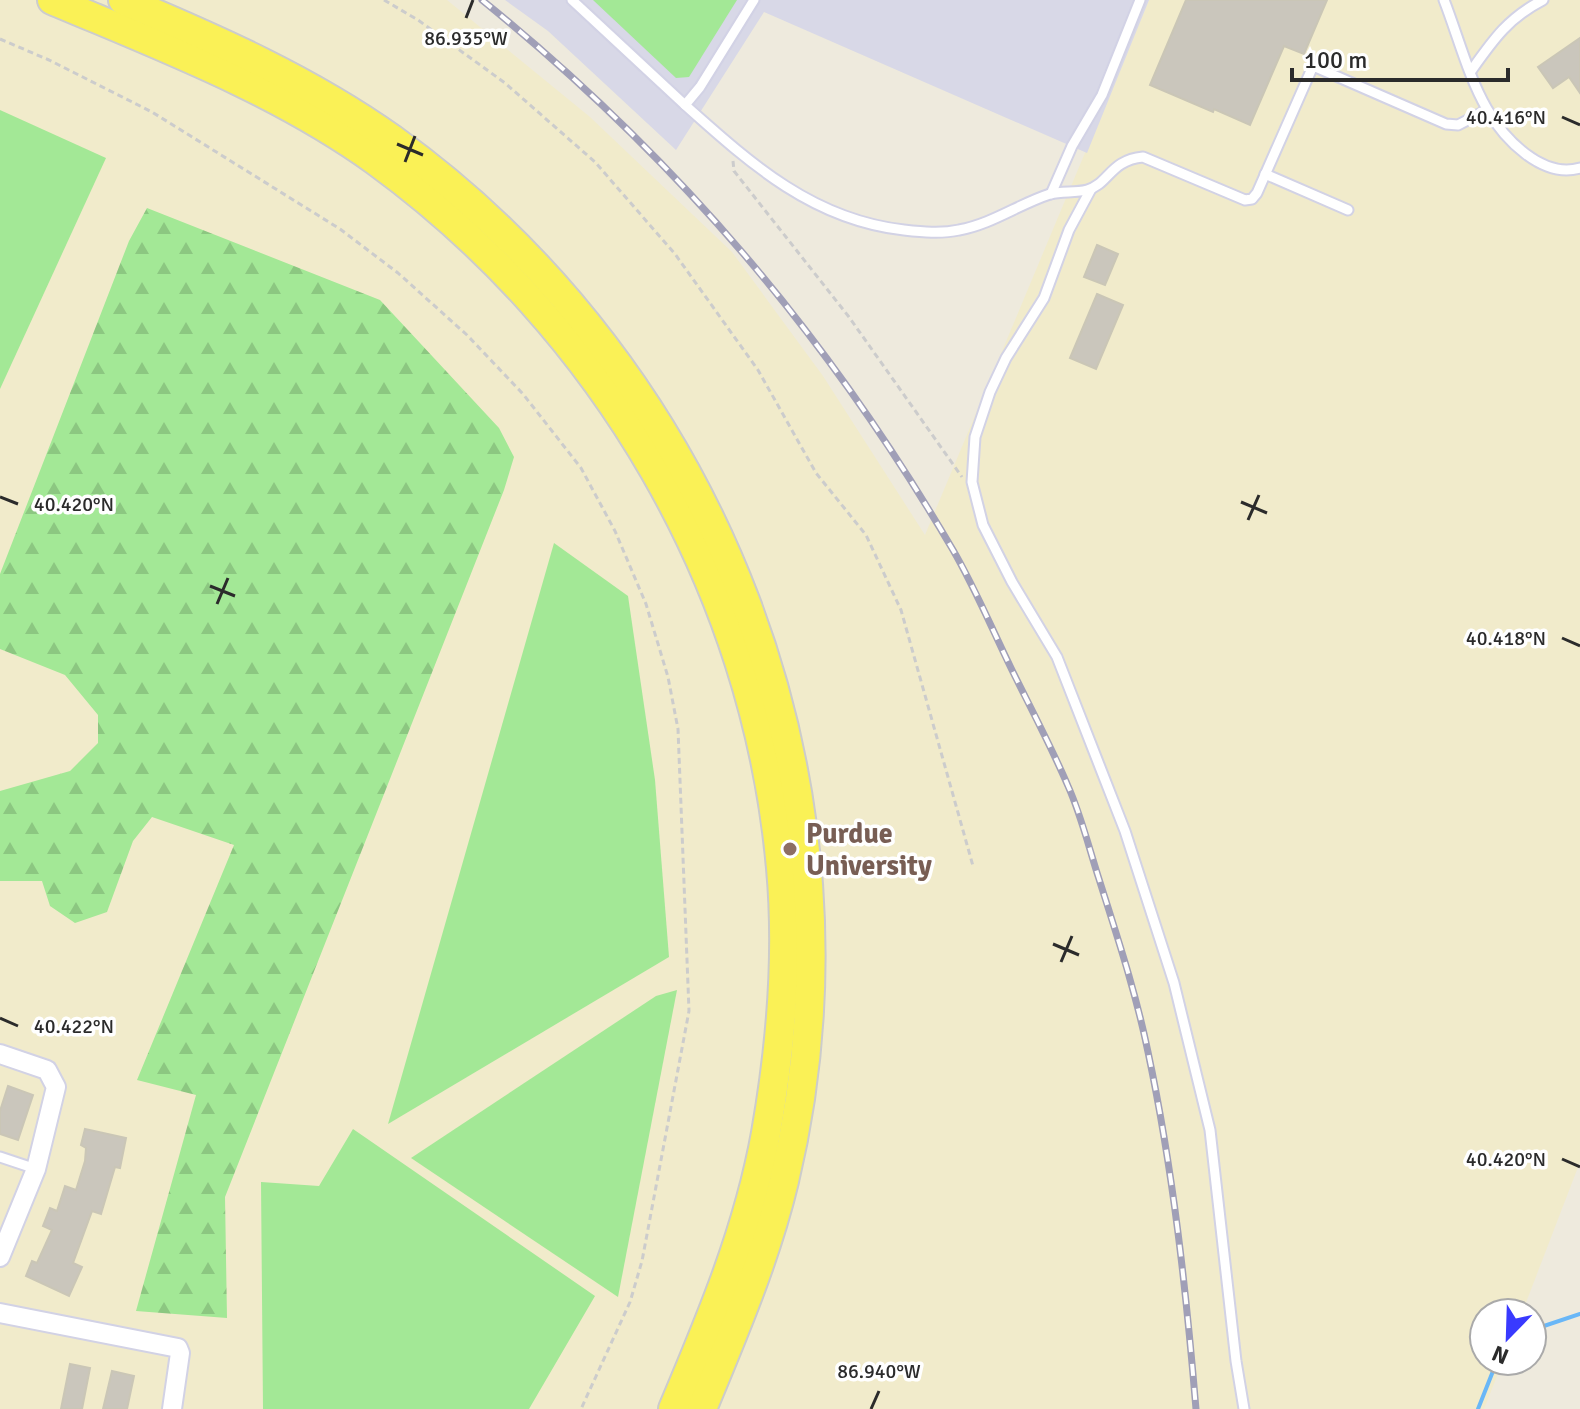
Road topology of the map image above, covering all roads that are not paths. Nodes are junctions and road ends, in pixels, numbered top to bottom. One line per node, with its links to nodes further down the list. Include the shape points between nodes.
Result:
1 (52, 0): 22 (main road, via 270,96 374,160 437,208 553,324 600,384 655,470 709,579 758,728 772,802 783,936 779,1041 748,1210 721,1295)
2 (123, 0): 23 (main road, via 336,102 453,187 517,245 572,305 664,432 736,576 764,651 798,801 810,936 806,1047 792,1142 762,1258)
3 (572, 0): 9 (lane)
4 (754, 0): 9 (lane)
5 (1140, 0): 14 (lane, via 1102,95)
6 (1444, 0): 8 (lane)
7 (1543, 0): 8 (lane, via 1505,25)
8 (1471, 71): 10 (lane)
9 (685, 105): 14 (lane, via 797,194 829,212 887,228 959,231)
10 (1487, 110): 11 (lane, via 1517,149 1548,167); 12 (lane, via 1458,125 1446,124 1313,66)
11 (1580, 168)
12 (1265, 174): 13 (lane, via 1257,193 1245,200 1143,157 1128,158); 15 (lane)
13 (1091, 189): 14 (lane); 24 (lane, via 1044,298 990,392 975,437 972,482 983,525 1057,657 1125,831 1174,983 1210,1130)
14 (1051, 194)
15 (1348, 210)
16 (0, 1054): 18 (street, via 53,1076 56,1087)
17 (0, 1157): 18 (lane)
18 (36, 1169): 19 (street)
19 (0, 1257)
20 (0, 1313): 21 (street, via 178,1348)
21 (172, 1409)
22 (673, 1409)
23 (702, 1409)
24 (1244, 1409)

